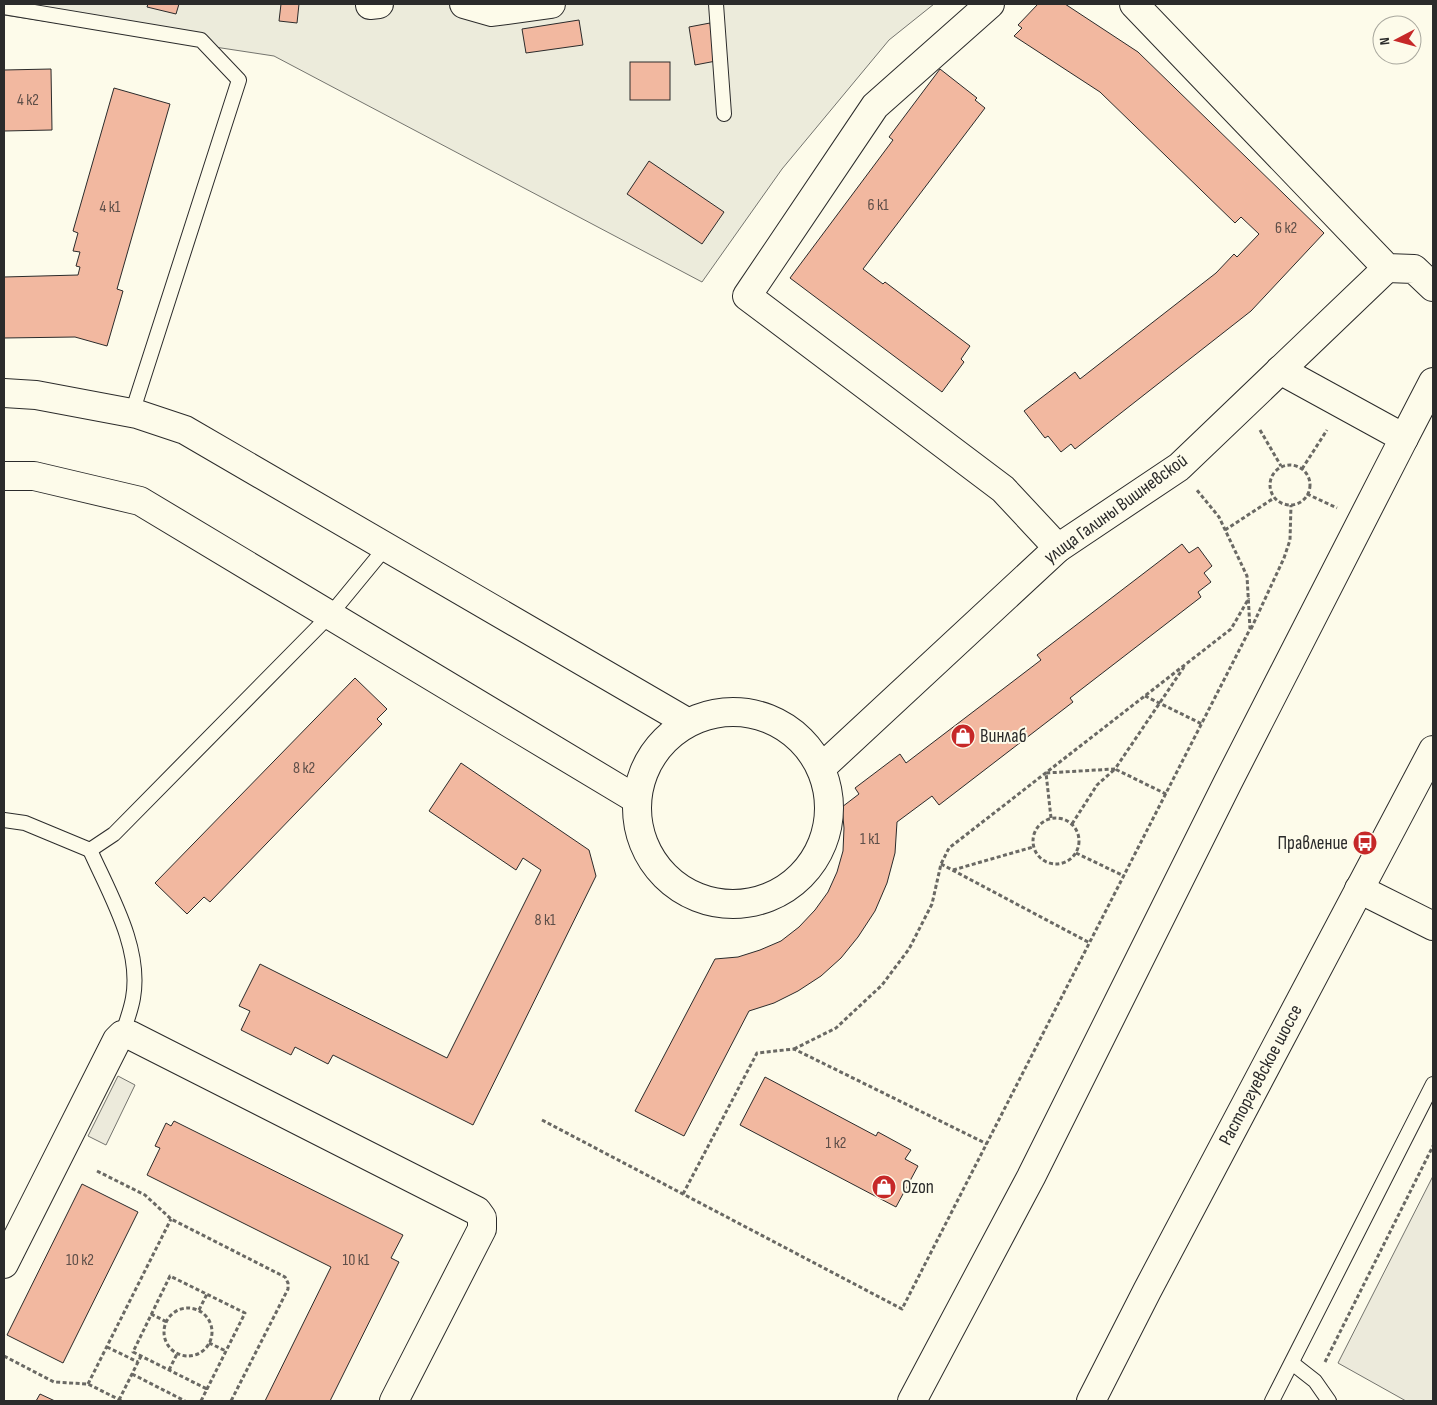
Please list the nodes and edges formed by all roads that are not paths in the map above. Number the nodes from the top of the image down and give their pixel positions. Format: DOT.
graph roads {
  1 [pos="464,4"];
  2 [pos="551,4"];
  3 [pos="716,4"];
  4 [pos="990,4"];
  5 [pos="1134,4"];
  6 [pos="4,7"];
  7 [pos="724,114"];
  8 [pos="1387,268"];
  9 [pos="1433,287"];
  10 [pos="1280,370"];
  11 [pos="1433,382"];
  12 [pos="4,393"];
  13 [pos="132,413"];
  14 [pos="1404,438"];
  15 [pos="4,476"];
  16 [pos="386,547"];
  17 [pos="1058,548"];
  18 [pos="330,615"];
  19 [pos="687,722"];
  20 [pos="1433,750"];
  21 [pos="821,768"];
  22 [pos="636,799"];
  23 [pos="4,820"];
  24 [pos="90,850"];
  25 [pos="1360,889"];
  26 [pos="1433,926"];
  27 [pos="122,1035"];
  28 [pos="1433,1084"];
  29 [pos="4,1264"];
  30 [pos="1292,1364"];
  31 [pos="394,1401"];
  32 [pos="912,1401"];
  33 [pos="1091,1401"];
  34 [pos="1272,1401"];
  35 [pos="1329,1401"];
  1 -- 2 [label="street"];
  3 -- 7 [label="lane"];
  4 -- 17 [label="street"];
  5 -- 8 [label="street"];
  6 -- 13 [label="lane"];
  8 -- 9 [label="street"];
  8 -- 10 [label="street, улица Галины Вишневской"];
  10 -- 14 [label="street"];
  10 -- 17 [label="street, улица Галины Вишневской"];
  11 -- 14 [label="street"];
  12 -- 13 [label="street"];
  13 -- 16 [label="street"];
  14 -- 32 [label="street"];
  15 -- 18 [label="street"];
  16 -- 18 [label="lane"];
  16 -- 19 [label="street"];
  17 -- 21 [label="street, улица Галины Вишневской"];
  18 -- 22 [label="street"];
  18 -- 24 [label="lane"];
  19 -- 21 [label="street"];
  19 -- 22 [label="street"];
  20 -- 25 [label="street, Расторгуевское шоссе"];
  21 -- 22 [label="street"];
  23 -- 24 [label="lane"];
  24 -- 27 [label="lane"];
  25 -- 26 [label="street"];
  25 -- 33 [label="street, Расторгуевское шоссе"];
  27 -- 29 [label="street"];
  27 -- 31 [label="street"];
  28 -- 30 [label="lane"];
  30 -- 34 [label="lane"];
  30 -- 35 [label="lane"];
}
